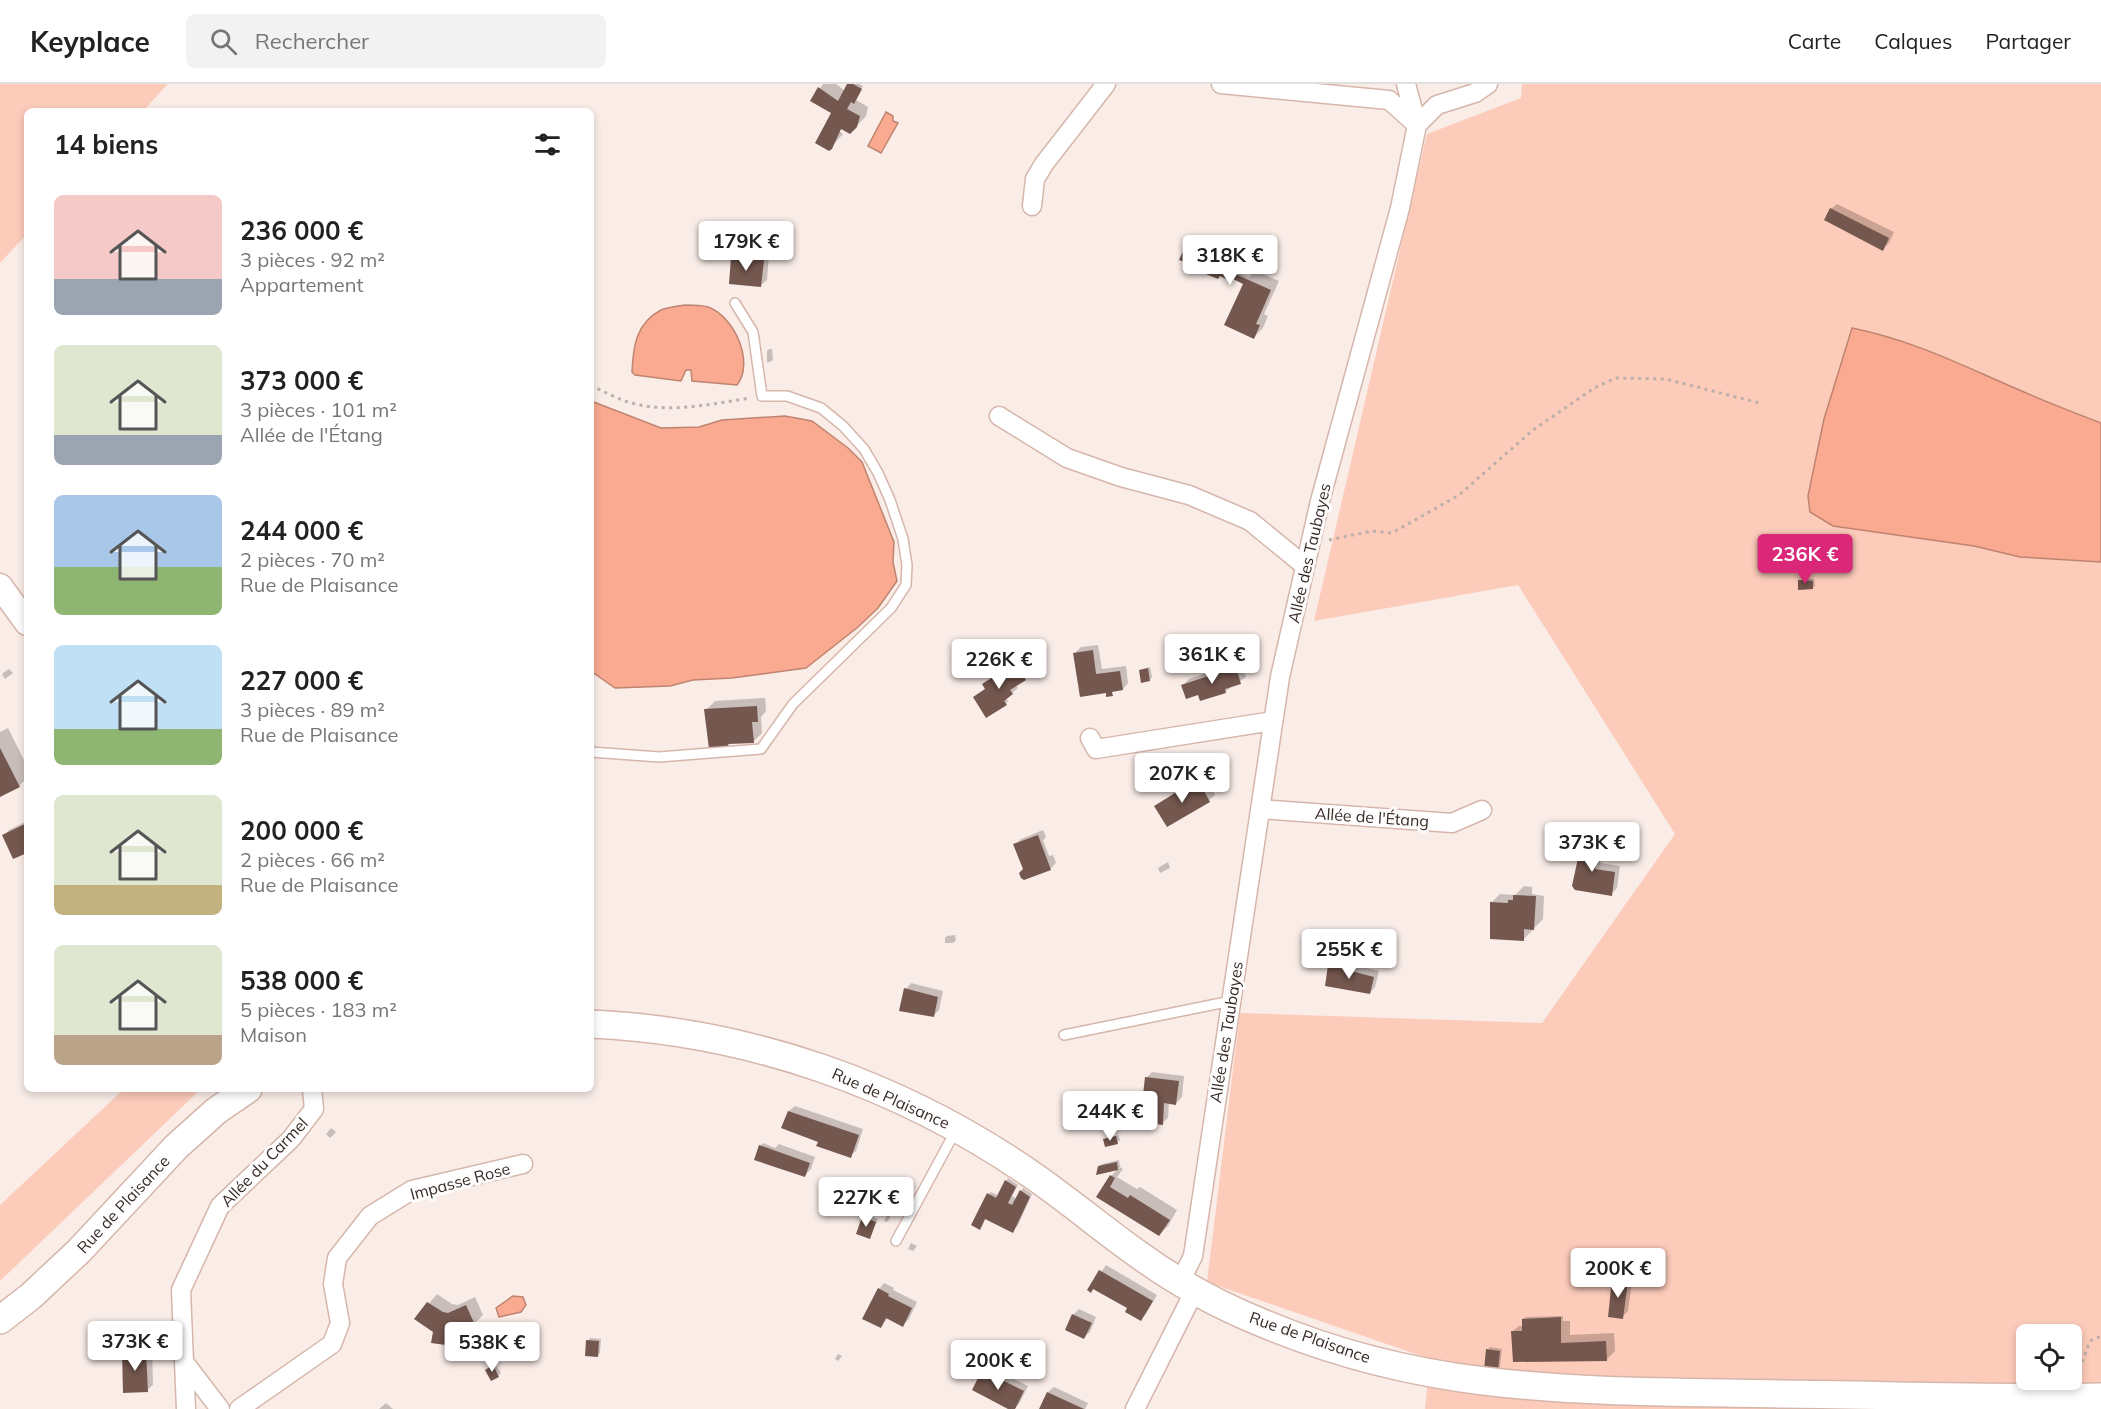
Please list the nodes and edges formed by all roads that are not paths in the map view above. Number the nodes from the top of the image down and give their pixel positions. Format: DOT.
graph roads {
  1 [pos="1106,84"];
  2 [pos="1221,84"];
  3 [pos="1406,84"];
  4 [pos="1488,84"];
  5 [pos="1417,125"];
  6 [pos="1032,206"];
  7 [pos="735,303"];
  8 [pos="999,416"];
  9 [pos="1305,566"];
  10 [pos="0,586"];
  11 [pos="24,619"];
  12 [pos="1273,720"];
  13 [pos="1090,738"];
  14 [pos="594,752"];
  15 [pos="1260,809"];
  16 [pos="1482,810"];
  17 [pos="1231,1001"];
  18 [pos="594,1024"];
  19 [pos="1064,1035"];
  20 [pos="244,1092"];
  21 [pos="312,1092"];
  22 [pos="958,1128"];
  23 [pos="523,1164"];
  24 [pos="896,1241"];
  25 [pos="1188,1286"];
  26 [pos="0,1320"];
  27 [pos="184,1362"];
  28 [pos="2101,1398"];
  29 [pos="186,1409"];
  30 [pos="220,1409"];
  31 [pos="239,1409"];
  32 [pos="1135,1409"];
  1 -- 6 [label="street"];
  2 -- 5 [label="street"];
  3 -- 5 [label="street"];
  4 -- 5 [label="street"];
  5 -- 9 [label="street, Allée des Taubayes"];
  7 -- 14 [label="lane"];
  8 -- 9 [label="street"];
  9 -- 12 [label="street, Allée des Taubayes"];
  10 -- 11 [label="main road"];
  12 -- 13 [label="street"];
  12 -- 15 [label="street, Allée des Taubayes"];
  15 -- 16 [label="street, Allée de l'Étang"];
  15 -- 17 [label="street, Allée des Taubayes"];
  17 -- 19 [label="lane"];
  17 -- 25 [label="street, Allée des Taubayes"];
  18 -- 22 [label="main road, Rue de Plaisance"];
  20 -- 26 [label="main road, Rue de Plaisance"];
  21 -- 27 [label="street, Allée du Carmel"];
  22 -- 24 [label="lane"];
  22 -- 25 [label="main road, Rue de Plaisance"];
  23 -- 31 [label="street, Impasse Rose"];
  25 -- 28 [label="main road, Rue de Plaisance"];
  25 -- 32 [label="street, Allée des Taubayes"];
  27 -- 29 [label="street, Allée du Carmel"];
  27 -- 30 [label="street"];
}
